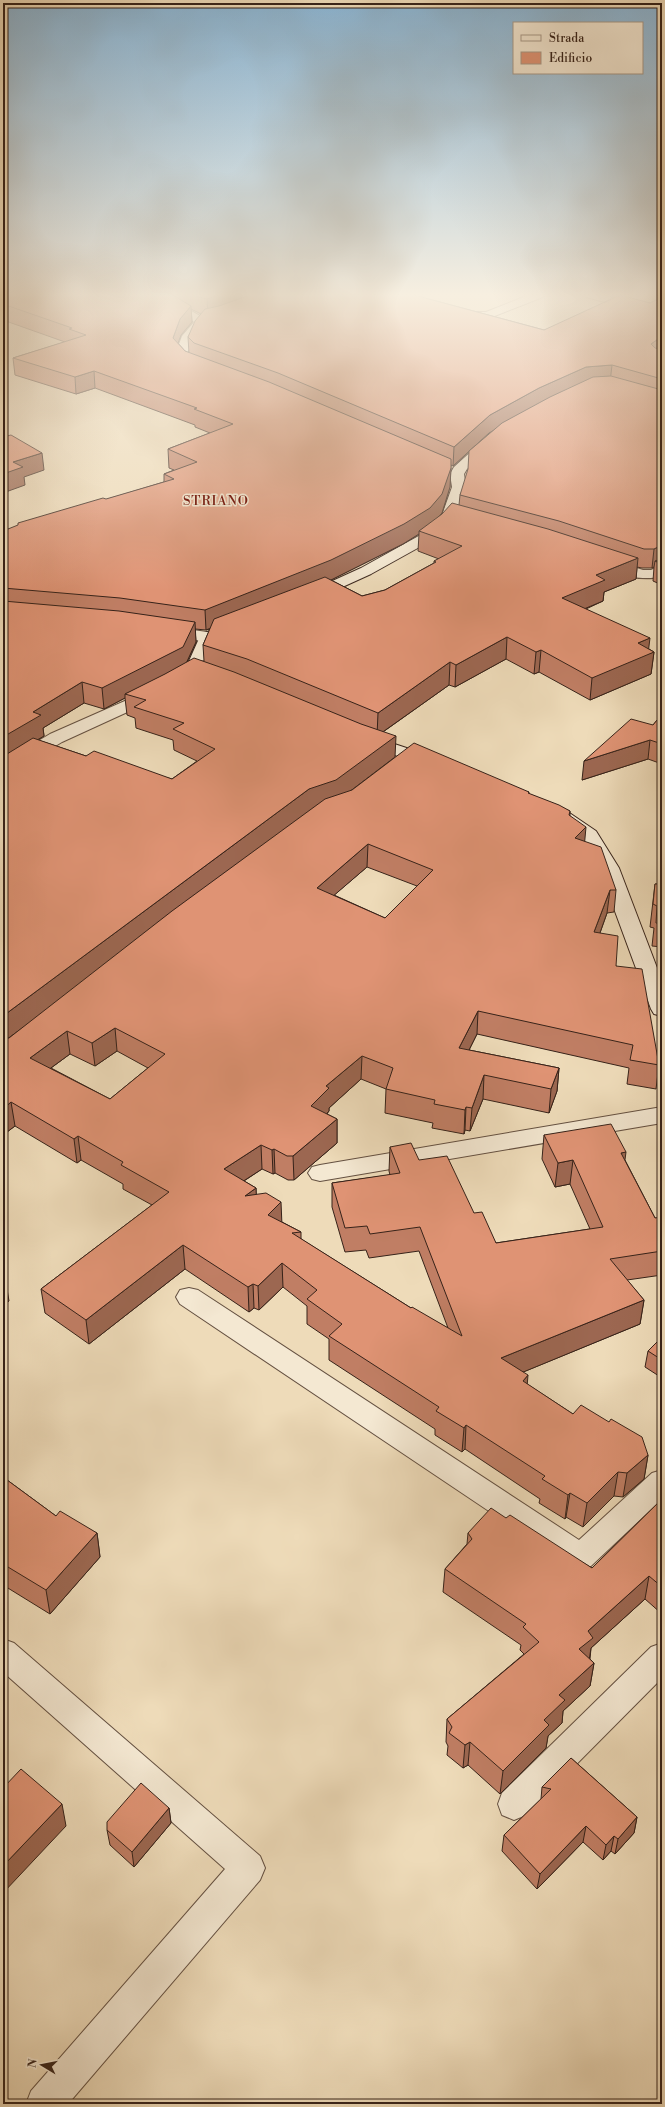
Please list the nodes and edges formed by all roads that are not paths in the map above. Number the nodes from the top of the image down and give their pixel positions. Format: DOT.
graph roads {
  1 [pos="502,433"];
  2 [pos="596,560"];
  3 [pos="662,570"];
  4 [pos="296,602"];
  5 [pos="240,625"];
  6 [pos="152,629"];
  7 [pos="207,637"];
  8 [pos="180,678"];
  9 [pos="227,682"];
  10 [pos="353,734"];
  11 [pos="412,755"];
  12 [pos="393,769"];
  13 [pos="448,769"];
  14 [pos="3,770"];
  15 [pos="543,806"];
  16 [pos="662,1009"];
  17 [pos="662,1115"];
  18 [pos="320,1173"];
  19 [pos="189,1297"];
  20 [pos="662,1481"];
  21 [pos="3,1653"];
  22 [pos="662,1657"];
  23 [pos="514,1804"];
  24 [pos="44,2104"];
  1 -- 4 [label="street"];
  2 -- 3 [label="street"];
  5 -- 7 [label="street"];
  6 -- 7 [label="street"];
  7 -- 8 [label="street"];
  8 -- 9 [label="street"];
  8 -- 14 [label="street"];
  10 -- 11 [label="street"];
  11 -- 12 [label="street"];
  11 -- 13 [label="street"];
  15 -- 16 [label="street"];
  17 -- 18 [label="street"];
  19 -- 20 [label="street"];
  21 -- 24 [label="street"];
  22 -- 23 [label="street"];
}
